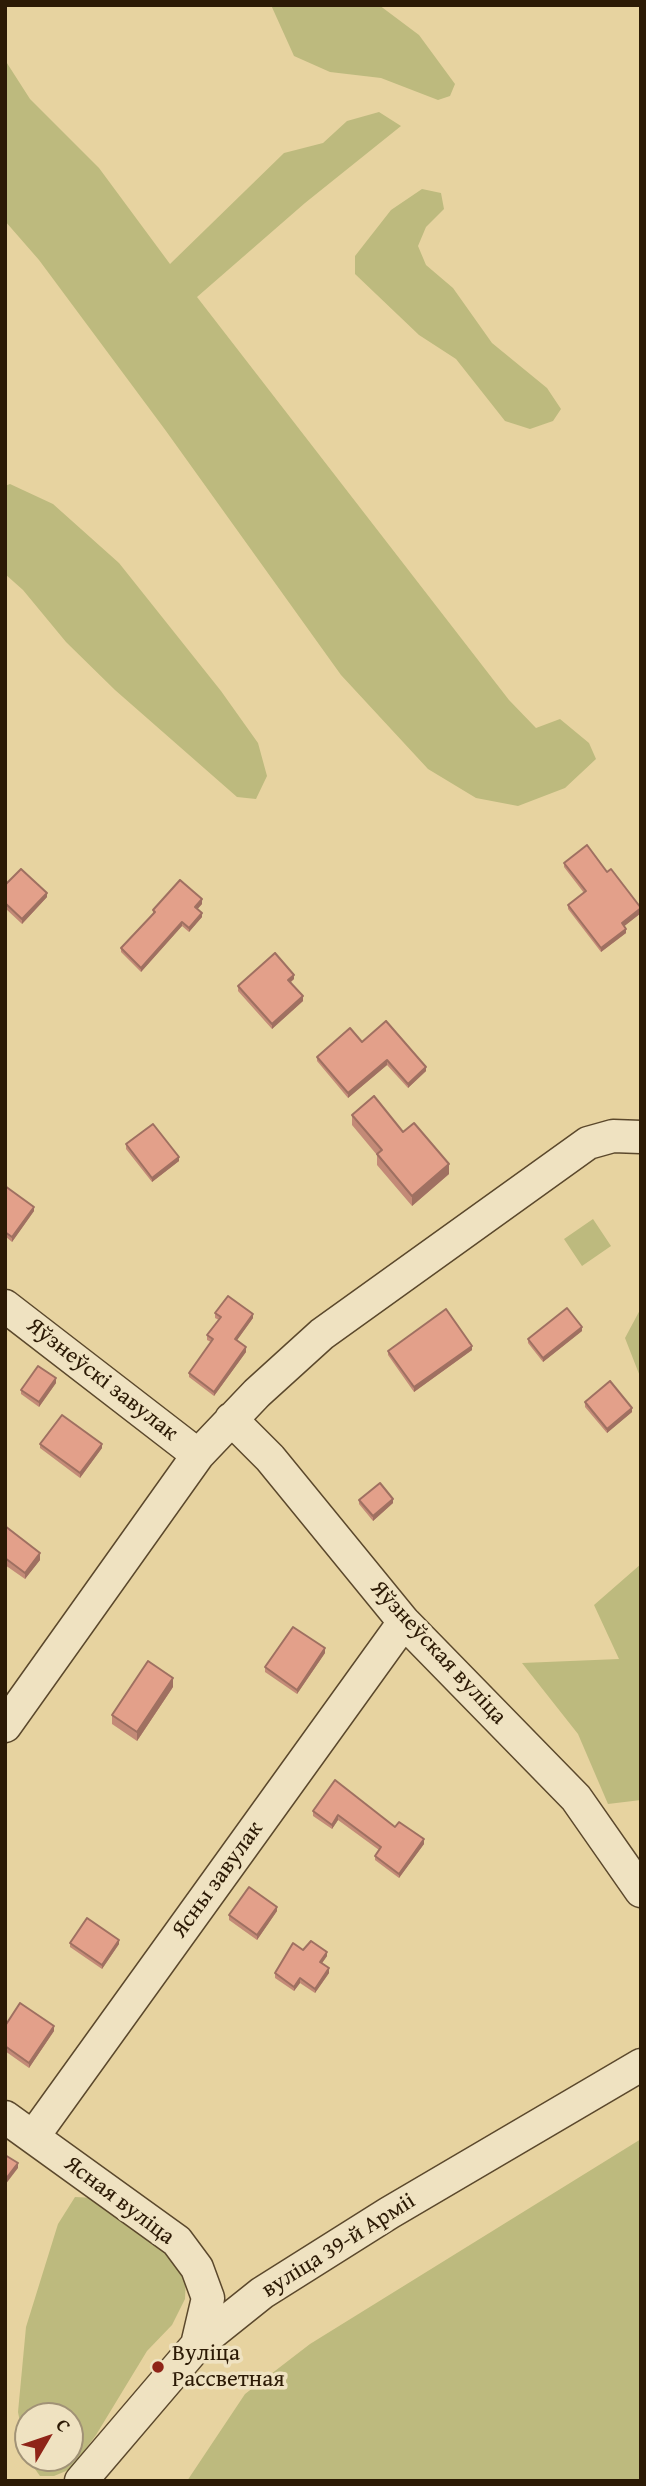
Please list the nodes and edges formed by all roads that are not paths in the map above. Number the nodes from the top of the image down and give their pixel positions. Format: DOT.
graph roads {
  1 [pos="641,1137"];
  2 [pos="5,1306"];
  3 [pos="231,1419"];
  4 [pos="198,1455"];
  5 [pos="404,1622"];
  6 [pos="5,1726"];
  7 [pos="641,1891"];
  8 [pos="641,2065"];
  9 [pos="5,2117"];
  10 [pos="33,2137"];
  11 [pos="197,2345"];
  12 [pos="82,2481"];
  1 -- 3 [label="street"];
  2 -- 4 [label="street, Яўзнеўскі завулак"];
  3 -- 4 [label="street"];
  3 -- 5 [label="street, Яўзнеўская вуліца"];
  4 -- 6 [label="street"];
  5 -- 7 [label="street, Яўзнеўская вуліца"];
  5 -- 10 [label="street, Ясны завулак"];
  8 -- 11 [label="street, вуліца 39-й Арміі"];
  9 -- 10 [label="street, Ясная вуліца"];
  10 -- 11 [label="street, Ясная вуліца"];
  11 -- 12 [label="street, вуліца 39-й Арміі"];
}
